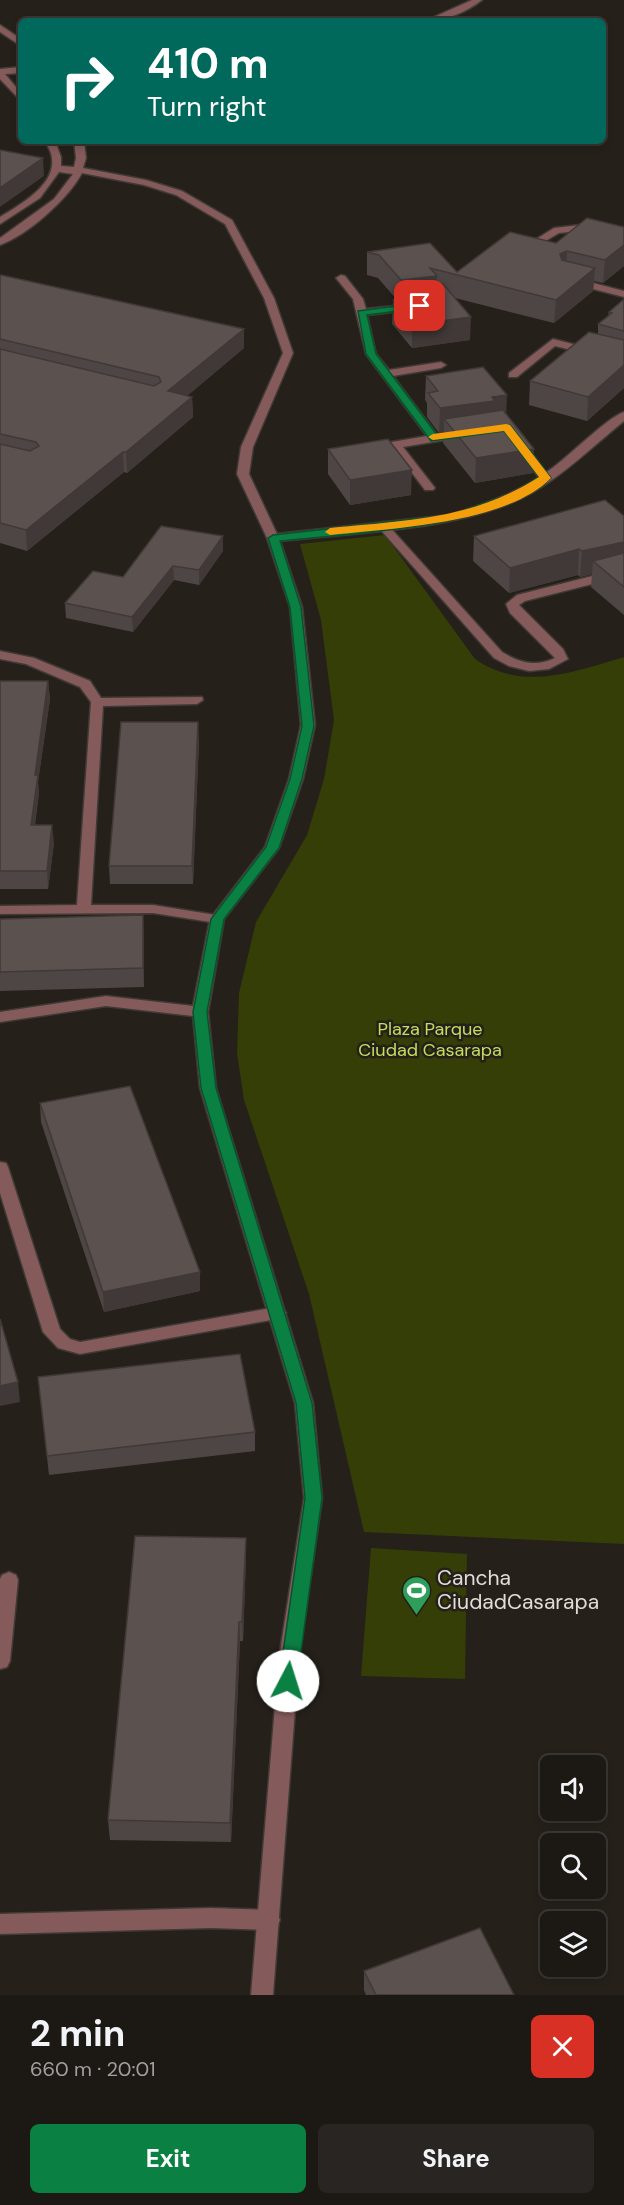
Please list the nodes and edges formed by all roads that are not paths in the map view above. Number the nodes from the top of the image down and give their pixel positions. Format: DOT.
graph roads {
  1 [pos="478,0"];
  2 [pos="438,18"];
  3 [pos="0,28"];
  4 [pos="18,41"];
  5 [pos="18,70"];
  6 [pos="0,73"];
  7 [pos="18,94"];
  8 [pos="51,144"];
  9 [pos="79,144"];
  10 [pos="56,169"];
  11 [pos="80,170"];
  12 [pos="0,221"];
  13 [pos="624,235"];
  14 [pos="0,242"];
  15 [pos="527,248"];
  16 [pos="341,278"];
  17 [pos="565,279"];
  18 [pos="624,294"];
  19 [pos="429,304"];
  20 [pos="362,313"];
  21 [pos="624,360"];
  22 [pos="441,365"];
  23 [pos="387,374"];
  24 [pos="513,375"];
  25 [pos="624,415"];
  26 [pos="476,432"];
  27 [pos="513,436"];
  28 [pos="435,439"];
  29 [pos="396,445"];
  30 [pos="361,450"];
  31 [pos="545,478"];
  32 [pos="429,488"];
  33 [pos="383,526"];
  34 [pos="273,538"];
  35 [pos="624,572"];
  36 [pos="0,655"];
  37 [pos="197,700"];
  38 [pos="97,702"];
  39 [pos="0,910"];
  40 [pos="84,910"];
  41 [pos="217,919"];
  42 [pos="200,1012"];
  43 [pos="0,1017"];
  44 [pos="0,1167"];
  45 [pos="277,1313"];
  46 [pos="9,1580"];
  47 [pos="0,1661"];
  48 [pos="269,1920"];
  49 [pos="0,1924"];
  50 [pos="262,1995"];
  1 -- 2 [label="street"];
  3 -- 4 [label="street"];
  5 -- 6 [label="street"];
  6 -- 7 [label="street"];
  8 -- 10 [label="street"];
  9 -- 11 [label="street"];
  10 -- 11 [label="street"];
  10 -- 12 [label="street"];
  11 -- 14 [label="street"];
  11 -- 34 [label="street"];
  13 -- 15 [label="street"];
  16 -- 20 [label="street"];
  17 -- 18 [label="street"];
  19 -- 20 [label="street"];
  20 -- 23 [label="street"];
  21 -- 24 [label="street"];
  22 -- 23 [label="street"];
  23 -- 28 [label="street"];
  25 -- 31 [label="street"];
  26 -- 28 [label="street"];
  27 -- 31 [label="street"];
  28 -- 29 [label="street"];
  29 -- 30 [label="street"];
  29 -- 32 [label="street"];
  31 -- 33 [label="street"];
  33 -- 34 [label="street"];
  33 -- 35 [label="street"];
  34 -- 41 [label="street"];
  36 -- 38 [label="street"];
  37 -- 38 [label="street"];
  38 -- 40 [label="street"];
  39 -- 40 [label="street"];
  40 -- 41 [label="street"];
  41 -- 42 [label="street"];
  42 -- 43 [label="street"];
  42 -- 45 [label="street"];
  44 -- 45 [label="street"];
  45 -- 48 [label="street"];
  46 -- 47 [label="street"];
  48 -- 49 [label="street"];
  48 -- 50 [label="street"];
}
